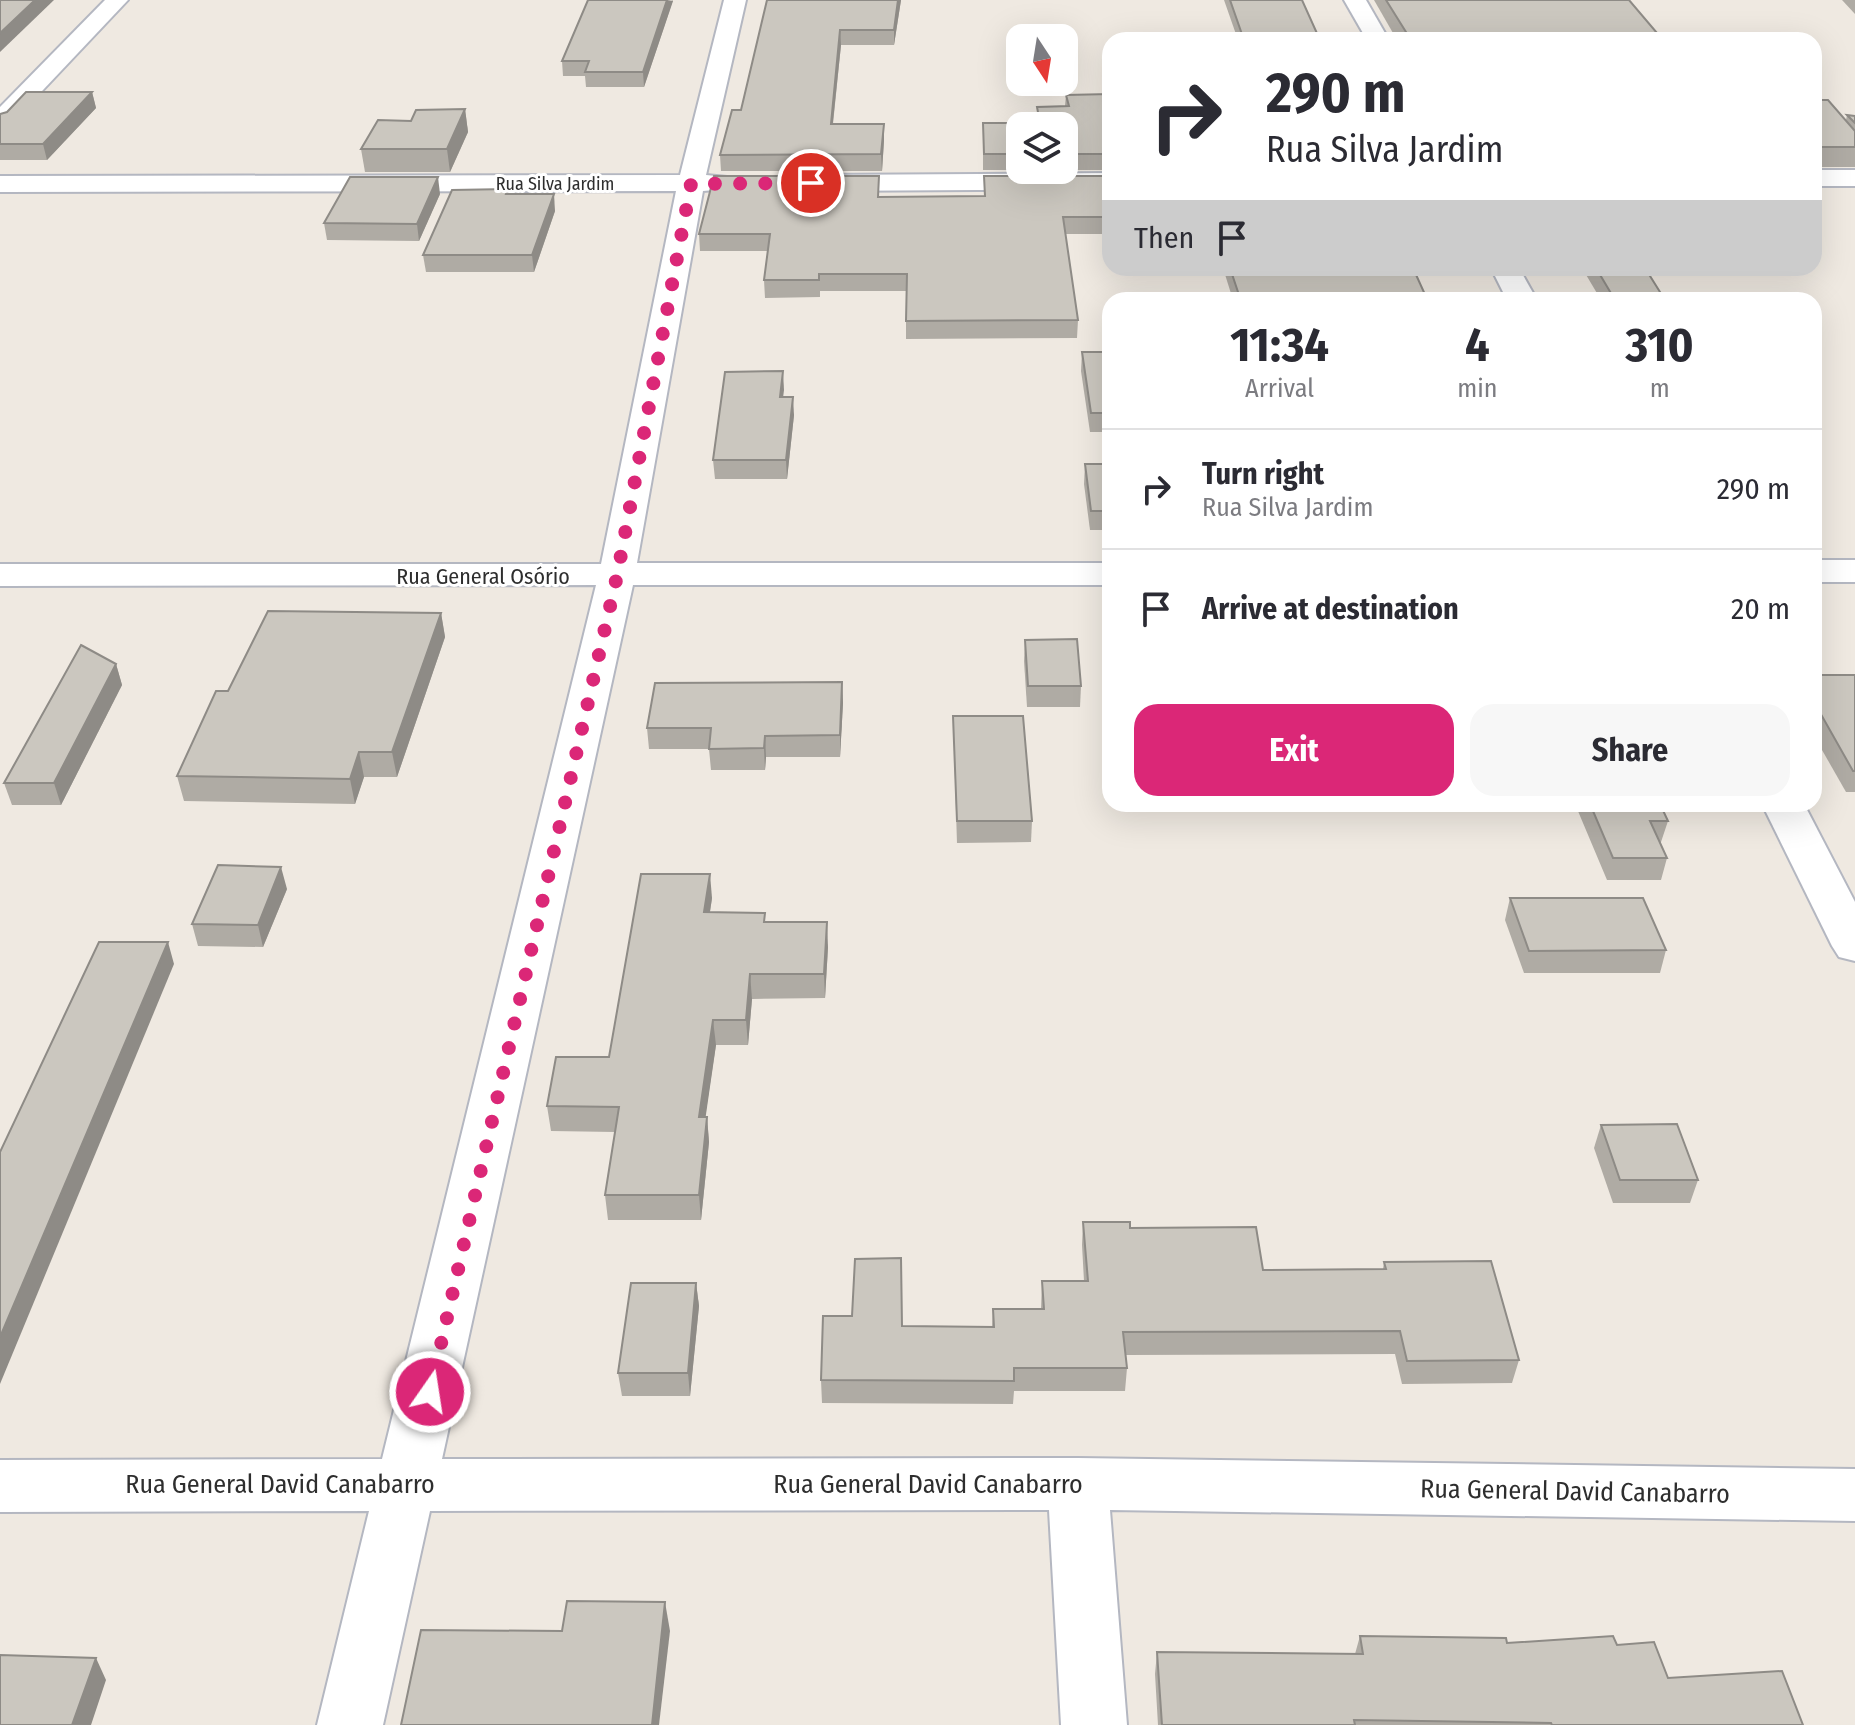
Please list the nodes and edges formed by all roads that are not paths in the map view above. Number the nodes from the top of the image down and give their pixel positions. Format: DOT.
graph roads {
  1 [pos="117,0"];
  2 [pos="735,0"];
  3 [pos="1355,0"];
  4 [pos="1373,32"];
  5 [pos="0,121"];
  6 [pos="1822,178"];
  7 [pos="1855,178"];
  8 [pos="1102,181"];
  9 [pos="738,183"];
  10 [pos="800,183"];
  11 [pos="0,184"];
  12 [pos="691,184"];
  13 [pos="1822,571"];
  14 [pos="1855,571"];
  15 [pos="1102,574"];
  16 [pos="0,575"];
  17 [pos="617,576"];
  18 [pos="1787,812"];
  19 [pos="1855,946"];
  20 [pos="409,1483"];
  21 [pos="1078,1484"];
  22 [pos="0,1486"];
  23 [pos="1855,1495"];
  24 [pos="350,1725"];
  25 [pos="1094,1725"];
  1 -- 5 [label="street"];
  2 -- 12 [label="street"];
  3 -- 4 [label="street"];
  6 -- 7 [label="street"];
  8 -- 10 [label="street"];
  9 -- 12 [label="street, Rua Silva Jardim"];
  11 -- 12 [label="street, Rua Silva Jardim"];
  12 -- 17 [label="street"];
  13 -- 14 [label="street"];
  15 -- 17 [label="street, Rua General Osório"];
  16 -- 17 [label="street, Rua General Osório"];
  17 -- 20 [label="street"];
  18 -- 19 [label="street"];
  20 -- 21 [label="street, Rua General David Canabarro"];
  20 -- 22 [label="street, Rua General David Canabarro"];
  20 -- 24 [label="street"];
  21 -- 23 [label="street, Rua General David Canabarro"];
  21 -- 25 [label="street"];
}
